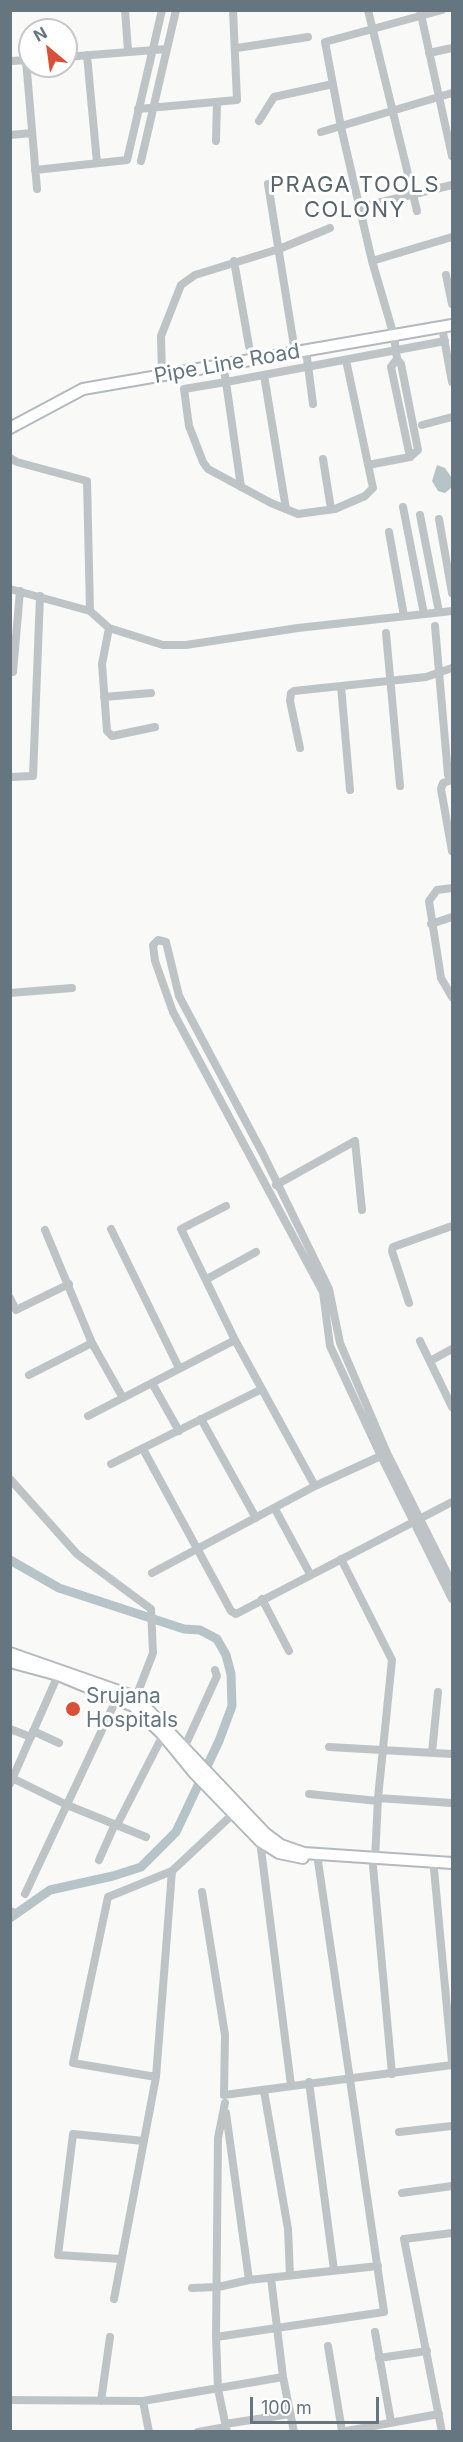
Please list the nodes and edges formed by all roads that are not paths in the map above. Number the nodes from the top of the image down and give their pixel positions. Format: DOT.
graph roads {
  1 [pos="125,10"];
  2 [pos="162,10"];
  3 [pos="176,10"];
  4 [pos="233,10"];
  5 [pos="369,10"];
  6 [pos="442,10"];
  7 [pos="420,14"];
  8 [pos="373,29"];
  9 [pos="308,37"];
  10 [pos="237,48"];
  11 [pos="453,48"];
  12 [pos="151,49"];
  13 [pos="166,49"];
  14 [pos="128,51"];
  15 [pos="429,53"];
  16 [pos="87,55"];
  17 [pos="78,56"];
  18 [pos="29,78"];
  19 [pos="333,84"];
  20 [pos="453,93"];
  21 [pos="438,98"];
  22 [pos="217,102"];
  23 [pos="154,108"];
  24 [pos="138,109"];
  25 [pos="392,112"];
  26 [pos="259,121"];
  27 [pos="341,127"];
  28 [pos="321,132"];
  29 [pos="32,133"];
  30 [pos="10,135"];
  31 [pos="450,137"];
  32 [pos="216,141"];
  33 [pos="453,156"];
  34 [pos="141,161"];
  35 [pos="97,163"];
  36 [pos="35,170"];
  37 [pos="268,184"];
  38 [pos="453,185"];
  39 [pos="37,189"];
  40 [pos="412,196"];
  41 [pos="361,207"];
  42 [pos="417,211"];
  43 [pos="330,228"];
  44 [pos="453,237"];
  45 [pos="279,249"];
  46 [pos="234,261"];
  47 [pos="372,261"];
  48 [pos="446,275"];
  49 [pos="453,304"];
  50 [pos="448,326"];
  51 [pos="394,336"];
  52 [pos="445,341"];
  53 [pos="249,346"];
  54 [pos="396,350"];
  55 [pos="300,351"];
  56 [pos="346,360"];
  57 [pos="223,364"];
  58 [pos="308,367"];
  59 [pos="162,375"];
  60 [pos="264,375"];
  61 [pos="226,382"];
  62 [pos="453,382"];
  63 [pos="313,404"];
  64 [pos="453,417"];
  65 [pos="422,425"];
  66 [pos="10,428"];
  67 [pos="10,458"];
  68 [pos="323,459"];
  69 [pos="368,465"];
  70 [pos="241,487"];
  71 [pos="403,507"];
  72 [pos="286,509"];
  73 [pos="331,509"];
  74 [pos="420,515"];
  75 [pos="439,519"];
  76 [pos="389,532"];
  77 [pos="10,589"];
  78 [pos="20,591"];
  79 [pos="453,593"];
  80 [pos="40,596"];
  81 [pos="90,611"];
  82 [pos="453,611"];
  83 [pos="439,612"];
  84 [pos="424,614"];
  85 [pos="404,616"];
  86 [pos="435,626"];
  87 [pos="109,628"];
  88 [pos="386,633"];
  89 [pos="453,668"];
  90 [pos="10,672"];
  91 [pos="439,674"];
  92 [pos="389,681"];
  93 [pos="341,687"];
  94 [pos="151,693"];
  95 [pos="104,697"];
  96 [pos="155,728"];
  97 [pos="300,748"];
  98 [pos="10,777"];
  99 [pos="450,777"];
  100 [pos="400,786"];
  101 [pos="350,790"];
  102 [pos="451,839"];
  103 [pos="453,851"];
  104 [pos="453,888"];
  105 [pos="453,917"];
  106 [pos="431,924"];
  107 [pos="72,988"];
  108 [pos="10,993"];
  109 [pos="453,997"];
  110 [pos="276,1185"];
  111 [pos="226,1206"];
  112 [pos="362,1210"];
  113 [pos="453,1226"];
  114 [pos="111,1229"];
  115 [pos="45,1230"];
  116 [pos="256,1252"];
  117 [pos="207,1279"];
  118 [pos="69,1284"];
  119 [pos="10,1298"];
  120 [pos="409,1303"];
  121 [pos="235,1340"];
  122 [pos="329,1341"];
  123 [pos="339,1341"];
  124 [pos="420,1341"];
  125 [pos="92,1343"];
  126 [pos="453,1349"];
  127 [pos="430,1361"];
  128 [pos="179,1368"];
  129 [pos="29,1375"];
  130 [pos="152,1383"];
  131 [pos="262,1389"];
  132 [pos="123,1398"];
  133 [pos="453,1407"];
  134 [pos="88,1416"];
  135 [pos="201,1419"];
  136 [pos="178,1431"];
  137 [pos="143,1449"];
  138 [pos="384,1454"];
  139 [pos="111,1464"];
  140 [pos="10,1479"];
  141 [pos="315,1486"];
  142 [pos="453,1502"];
  143 [pos="275,1509"];
  144 [pos="256,1518"];
  145 [pos="417,1520"];
  146 [pos="197,1549"];
  147 [pos="341,1559"];
  148 [pos="152,1573"];
  149 [pos="310,1574"];
  150 [pos="453,1582"];
  151 [pos="262,1599"];
  152 [pos="453,1599"];
  153 [pos="289,1651"];
  154 [pos="10,1653"];
  155 [pos="10,1662"];
  156 [pos="215,1670"];
  157 [pos="58,1675"];
  158 [pos="438,1692"];
  159 [pos="136,1697"];
  160 [pos="117,1698"];
  161 [pos="10,1729"];
  162 [pos="32,1734"];
  163 [pos="163,1735"];
  164 [pos="59,1743"];
  165 [pos="330,1747"];
  166 [pos="383,1750"];
  167 [pos="186,1752"];
  168 [pos="432,1753"];
  169 [pos="453,1754"];
  170 [pos="11,1780"];
  171 [pos="223,1794"];
  172 [pos="309,1794"];
  173 [pos="378,1799"];
  174 [pos="453,1803"];
  175 [pos="67,1805"];
  176 [pos="234,1813"];
  177 [pos="116,1825"];
  178 [pos="147,1837"];
  179 [pos="260,1841"];
  180 [pos="99,1860"];
  181 [pos="318,1861"];
  182 [pos="374,1863"];
  183 [pos="453,1863"];
  184 [pos="434,1869"];
  185 [pos="453,1870"];
  186 [pos="172,1871"];
  187 [pos="202,1892"];
  188 [pos="25,1894"];
  189 [pos="453,2064"];
  190 [pos="393,2073"];
  191 [pos="156,2077"];
  192 [pos="352,2078"];
  193 [pos="309,2082"];
  194 [pos="291,2085"];
  195 [pos="264,2091"];
  196 [pos="225,2099"];
  197 [pos="453,2126"];
  198 [pos="399,2132"];
  199 [pos="144,2141"];
  200 [pos="453,2186"];
  201 [pos="402,2193"];
  202 [pos="453,2233"];
  203 [pos="121,2259"];
  204 [pos="378,2266"];
  205 [pos="334,2270"];
  206 [pos="290,2275"];
  207 [pos="271,2278"];
  208 [pos="249,2280"];
  209 [pos="218,2287"];
  210 [pos="192,2288"];
  211 [pos="114,2299"];
  212 [pos="277,2328"];
  213 [pos="375,2332"];
  214 [pos="110,2337"];
  215 [pos="216,2337"];
  216 [pos="328,2346"];
  217 [pos="427,2352"];
  218 [pos="379,2358"];
  219 [pos="283,2377"];
  220 [pos="218,2390"];
  221 [pos="10,2400"];
  222 [pos="101,2401"];
  223 [pos="143,2401"];
  224 [pos="290,2414"];
  225 [pos="438,2414"];
  226 [pos="391,2422"];
  227 [pos="226,2427"];
  228 [pos="342,2431"];
  229 [pos="149,2432"];
  230 [pos="198,2432"];
  231 [pos="294,2432"];
  232 [pos="442,2432"];
  1 -- 14 [label="street"];
  2 -- 12 [label="street"];
  3 -- 13 [label="street"];
  4 -- 10 [label="street"];
  5 -- 8 [label="street"];
  6 -- 7 [label="street"];
  7 -- 8 [label="street"];
  7 -- 15 [label="street"];
  8 -- 19 [label="street"];
  8 -- 25 [label="street"];
  9 -- 10 [label="street"];
  10 -- 22 [label="street"];
  11 -- 15 [label="street"];
  12 -- 13 [label="street"];
  12 -- 14 [label="street"];
  12 -- 24 [label="street"];
  13 -- 23 [label="street"];
  14 -- 16 [label="street"];
  15 -- 21 [label="street"];
  16 -- 17 [label="street"];
  16 -- 35 [label="street"];
  18 -- 29 [label="street"];
  19 -- 26 [label="street"];
  19 -- 27 [label="street"];
  20 -- 21 [label="street"];
  21 -- 25 [label="street"];
  21 -- 31 [label="street"];
  22 -- 23 [label="street"];
  22 -- 32 [label="street"];
  23 -- 24 [label="street"];
  23 -- 34 [label="street"];
  24 -- 35 [label="street"];
  25 -- 27 [label="street"];
  25 -- 40 [label="street"];
  27 -- 28 [label="street"];
  27 -- 41 [label="street"];
  29 -- 30 [label="street"];
  29 -- 36 [label="street"];
  31 -- 33 [label="street"];
  35 -- 36 [label="street"];
  36 -- 39 [label="street"];
  37 -- 45 [label="street"];
  38 -- 40 [label="street"];
  40 -- 41 [label="street"];
  40 -- 42 [label="street"];
  41 -- 47 [label="street"];
  43 -- 45 [label="street"];
  44 -- 47 [label="street"];
  45 -- 46 [label="street"];
  45 -- 55 [label="street"];
  46 -- 53 [label="street"];
  46 -- 59 [label="street"];
  47 -- 51 [label="street"];
  48 -- 49 [label="street"];
  50 -- 51 [label="main road, Pipe Line Road"];
  50 -- 52 [label="street"];
  51 -- 54 [label="street"];
  51 -- 55 [label="main road, Pipe Line Road"];
  52 -- 54 [label="street"];
  52 -- 62 [label="street"];
  54 -- 56 [label="street"];
  54 -- 69 [label="street"];
  55 -- 57 [label="main road, Pipe Line Road"];
  55 -- 58 [label="street"];
  56 -- 58 [label="street"];
  56 -- 69 [label="street"];
  57 -- 59 [label="main road, Pipe Line Road"];
  57 -- 61 [label="street"];
  58 -- 60 [label="street"];
  58 -- 63 [label="street"];
  59 -- 66 [label="main road, Pipe Line Road"];
  60 -- 61 [label="street"];
  60 -- 72 [label="street"];
  61 -- 70 [label="street"];
  61 -- 70 [label="street"];
  64 -- 65 [label="street"];
  67 -- 81 [label="street"];
  68 -- 73 [label="street"];
  69 -- 73 [label="street"];
  70 -- 72 [label="street"];
  71 -- 84 [label="street"];
  72 -- 73 [label="street"];
  74 -- 83 [label="street"];
  75 -- 79 [label="street"];
  76 -- 85 [label="street"];
  77 -- 78 [label="street"];
  78 -- 80 [label="street"];
  78 -- 90 [label="street"];
  80 -- 81 [label="street"];
  80 -- 98 [label="street"];
  81 -- 87 [label="street"];
  82 -- 83 [label="street"];
  83 -- 84 [label="street"];
  84 -- 85 [label="street"];
  85 -- 87 [label="street"];
  86 -- 91 [label="street"];
  87 -- 95 [label="street"];
  88 -- 92 [label="street"];
  89 -- 91 [label="street"];
  91 -- 92 [label="street"];
  91 -- 99 [label="street"];
  92 -- 93 [label="street"];
  92 -- 100 [label="street"];
  93 -- 97 [label="street"];
  93 -- 101 [label="street"];
  94 -- 95 [label="street"];
  95 -- 96 [label="street"];
  99 -- 102 [label="street"];
  102 -- 103 [label="street"];
  104 -- 106 [label="street"];
  105 -- 106 [label="street"];
  106 -- 109 [label="street"];
  107 -- 108 [label="street"];
  110 -- 112 [label="street"];
  110 -- 122 [label="street"];
  110 -- 123 [label="street"];
  111 -- 117 [label="street"];
  113 -- 120 [label="street"];
  114 -- 128 [label="street"];
  115 -- 118 [label="street"];
  116 -- 117 [label="street"];
  117 -- 121 [label="street"];
  118 -- 119 [label="street"];
  118 -- 125 [label="street"];
  121 -- 128 [label="street"];
  121 -- 131 [label="street"];
  122 -- 123 [label="street"];
  122 -- 138 [label="street"];
  123 -- 138 [label="street"];
  124 -- 127 [label="street"];
  125 -- 129 [label="street"];
  125 -- 132 [label="street"];
  126 -- 127 [label="street"];
  127 -- 133 [label="street"];
  128 -- 130 [label="street"];
  130 -- 132 [label="street"];
  130 -- 136 [label="street"];
  131 -- 135 [label="street"];
  131 -- 141 [label="street"];
  132 -- 134 [label="street"];
  135 -- 136 [label="street"];
  135 -- 144 [label="street"];
  136 -- 137 [label="street"];
  137 -- 139 [label="street"];
  137 -- 146 [label="street"];
  138 -- 141 [label="street"];
  138 -- 145 [label="street"];
  140 -- 159 [label="street"];
  141 -- 143 [label="street"];
  142 -- 145 [label="street"];
  143 -- 144 [label="street"];
  143 -- 149 [label="street"];
  144 -- 146 [label="street"];
  145 -- 147 [label="street"];
  145 -- 150 [label="street"];
  145 -- 152 [label="street"];
  146 -- 148 [label="street"];
  146 -- 151 [label="street"];
  147 -- 149 [label="street"];
  147 -- 166 [label="street"];
  149 -- 151 [label="street"];
  151 -- 153 [label="street"];
  154 -- 159 [label="main road"];
  155 -- 157 [label="main road"];
  156 -- 167 [label="street"];
  157 -- 160 [label="main road"];
  157 -- 162 [label="street"];
  158 -- 168 [label="street"];
  159 -- 167 [label="main road"];
  160 -- 163 [label="main road"];
  160 -- 175 [label="street"];
  161 -- 162 [label="street"];
  162 -- 164 [label="street"];
  162 -- 170 [label="street"];
  163 -- 167 [label="main road"];
  163 -- 177 [label="street"];
  165 -- 166 [label="street"];
  166 -- 168 [label="street"];
  166 -- 173 [label="street"];
  167 -- 171 [label="main road"];
  168 -- 169 [label="street"];
  170 -- 175 [label="street"];
  171 -- 176 [label="main road"];
  171 -- 182 [label="main road"];
  172 -- 173 [label="street"];
  173 -- 174 [label="street"];
  173 -- 182 [label="street"];
  175 -- 177 [label="street"];
  175 -- 188 [label="street"];
  176 -- 179 [label="main road"];
  176 -- 186 [label="street"];
  177 -- 178 [label="street"];
  177 -- 180 [label="street"];
  179 -- 181 [label="main road"];
  179 -- 194 [label="street"];
  181 -- 182 [label="main road"];
  181 -- 192 [label="street"];
  182 -- 183 [label="main road"];
  182 -- 184 [label="main road"];
  182 -- 190 [label="street"];
  184 -- 185 [label="main road"];
  184 -- 189 [label="street"];
  186 -- 191 [label="street"];
  186 -- 191 [label="street"];
  187 -- 196 [label="street"];
  189 -- 190 [label="street"];
  190 -- 192 [label="street"];
  191 -- 199 [label="street"];
  192 -- 193 [label="street"];
  192 -- 204 [label="street"];
  193 -- 194 [label="street"];
  193 -- 205 [label="street"];
  194 -- 195 [label="street"];
  195 -- 196 [label="street"];
  195 -- 206 [label="street"];
  196 -- 208 [label="street"];
  196 -- 209 [label="street"];
  197 -- 198 [label="street"];
  199 -- 203 [label="street"];
  199 -- 203 [label="street"];
  200 -- 201 [label="street"];
  202 -- 217 [label="street"];
  203 -- 211 [label="street"];
  204 -- 205 [label="street"];
  204 -- 212 [label="street"];
  205 -- 206 [label="street"];
  206 -- 207 [label="street"];
  207 -- 208 [label="street"];
  207 -- 212 [label="street"];
  208 -- 209 [label="street"];
  209 -- 210 [label="street"];
  209 -- 215 [label="street"];
  212 -- 215 [label="street"];
  212 -- 219 [label="street"];
  213 -- 218 [label="street"];
  214 -- 222 [label="street"];
  215 -- 220 [label="street"];
  216 -- 228 [label="street"];
  217 -- 218 [label="street"];
  217 -- 225 [label="street"];
  218 -- 226 [label="street"];
  219 -- 220 [label="street"];
  219 -- 224 [label="street"];
  220 -- 223 [label="street"];
  220 -- 227 [label="street"];
  221 -- 222 [label="street"];
  222 -- 223 [label="street"];
  223 -- 229 [label="street"];
  224 -- 227 [label="street"];
  224 -- 231 [label="street"];
  225 -- 226 [label="street"];
  225 -- 232 [label="street"];
  226 -- 228 [label="street"];
  227 -- 230 [label="street"];
}
